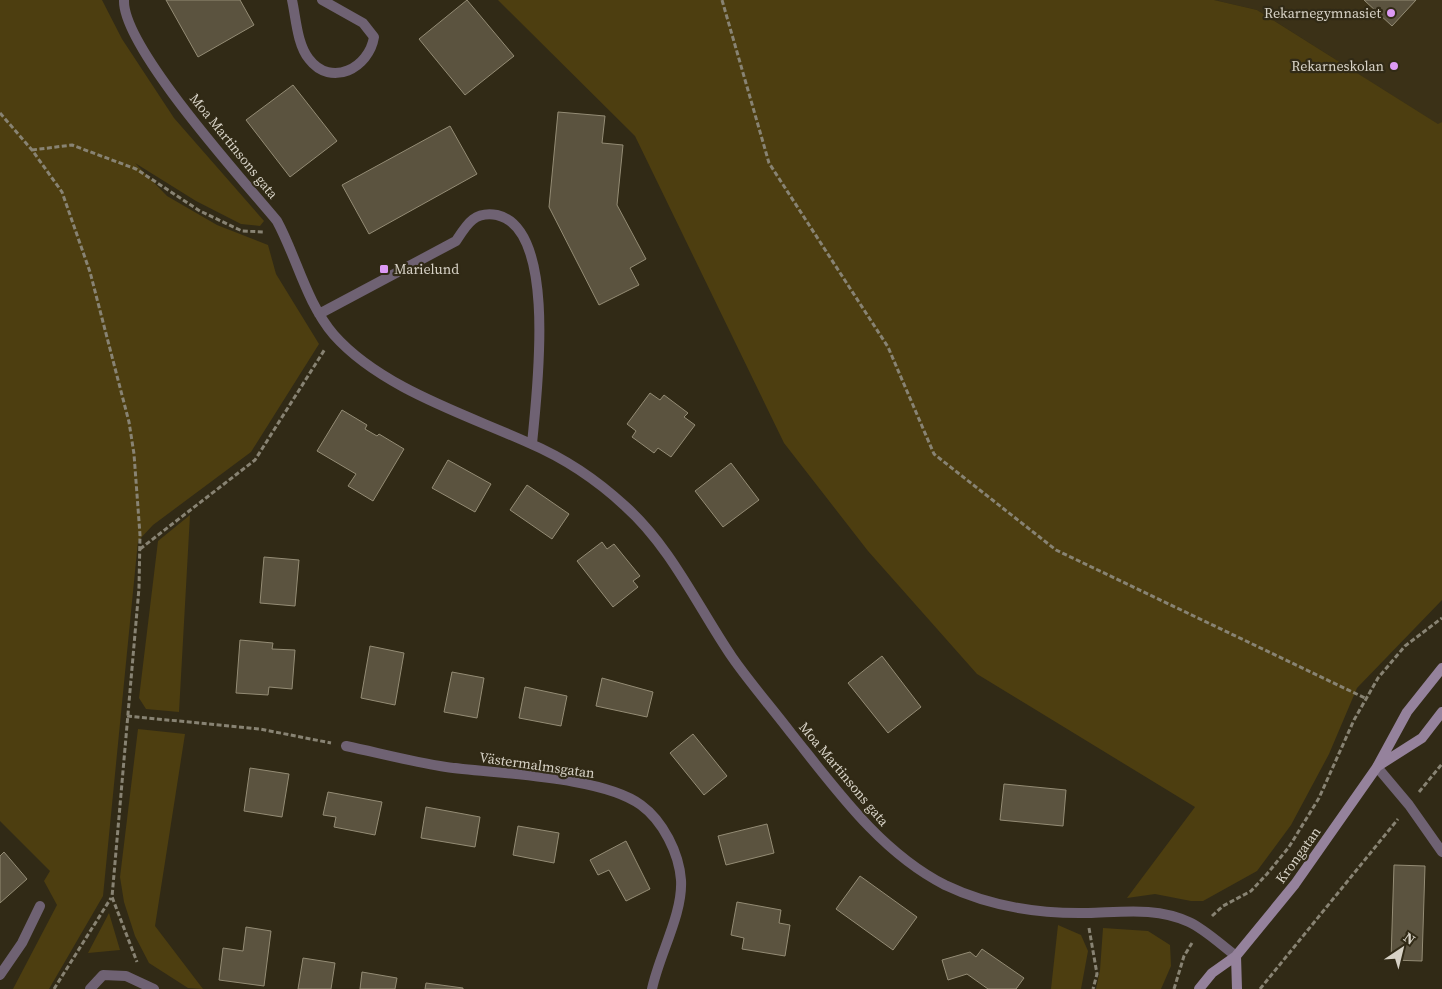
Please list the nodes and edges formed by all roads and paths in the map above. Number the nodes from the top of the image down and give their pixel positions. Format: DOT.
graph roads {
  1 [pos="124,0"];
  2 [pos="292,0"];
  3 [pos="322,0"];
  4 [pos="722,0"];
  5 [pos="0,113"];
  6 [pos="32,150"];
  7 [pos="282,231"];
  8 [pos="319,314"];
  9 [pos="334,335"];
  10 [pos="532,444"];
  11 [pos="140,550"];
  12 [pos="1442,618"];
  13 [pos="1442,668"];
  14 [pos="1365,698"];
  15 [pos="1442,712"];
  16 [pos="127,716"];
  17 [pos="346,746"];
  18 [pos="1442,764"];
  19 [pos="1377,767"];
  20 [pos="1409,805"];
  21 [pos="1442,852"];
  22 [pos="112,897"];
  23 [pos="40,906"];
  24 [pos="1087,913"];
  25 [pos="1201,931"];
  26 [pos="1236,956"];
  27 [pos="0,975"];
  28 [pos="150,986"];
  29 [pos="54,989"];
  30 [pos="90,989"];
  31 [pos="652,989"];
  32 [pos="1093,989"];
  33 [pos="1174,989"];
  34 [pos="1199,989"];
  35 [pos="1237,989"];
  36 [pos="1260,989"];
  1 -- 7 [label="street, Moa Martinsons gata"];
  2 -- 3 [label="street"];
  4 -- 14 [label="path"];
  5 -- 6 [label="path"];
  6 -- 7 [label="path"];
  6 -- 11 [label="path"];
  7 -- 8 [label="street, Moa Martinsons gata"];
  8 -- 9 [label="street, Moa Martinsons gata"];
  8 -- 10 [label="street"];
  9 -- 10 [label="street, Moa Martinsons gata"];
  9 -- 11 [label="path"];
  10 -- 24 [label="street, Moa Martinsons gata"];
  11 -- 16 [label="path"];
  12 -- 14 [label="path"];
  13 -- 19 [label="street, Krongatan"];
  14 -- 25 [label="path"];
  15 -- 19 [label="street, Krongatan"];
  16 -- 17 [label="path"];
  16 -- 22 [label="path"];
  17 -- 31 [label="street, Västermalmsgatan"];
  18 -- 20 [label="path"];
  19 -- 20 [label="street"];
  19 -- 26 [label="street, Krongatan"];
  20 -- 21 [label="street"];
  20 -- 36 [label="path"];
  22 -- 28 [label="path"];
  22 -- 29 [label="path"];
  23 -- 27 [label="street"];
  24 -- 25 [label="street, Moa Martinsons gata"];
  24 -- 32 [label="path"];
  25 -- 26 [label="street, Moa Martinsons gata"];
  25 -- 33 [label="path"];
  26 -- 34 [label="street, Krongatan"];
  26 -- 35 [label="street"];
  28 -- 30 [label="street"];
}
